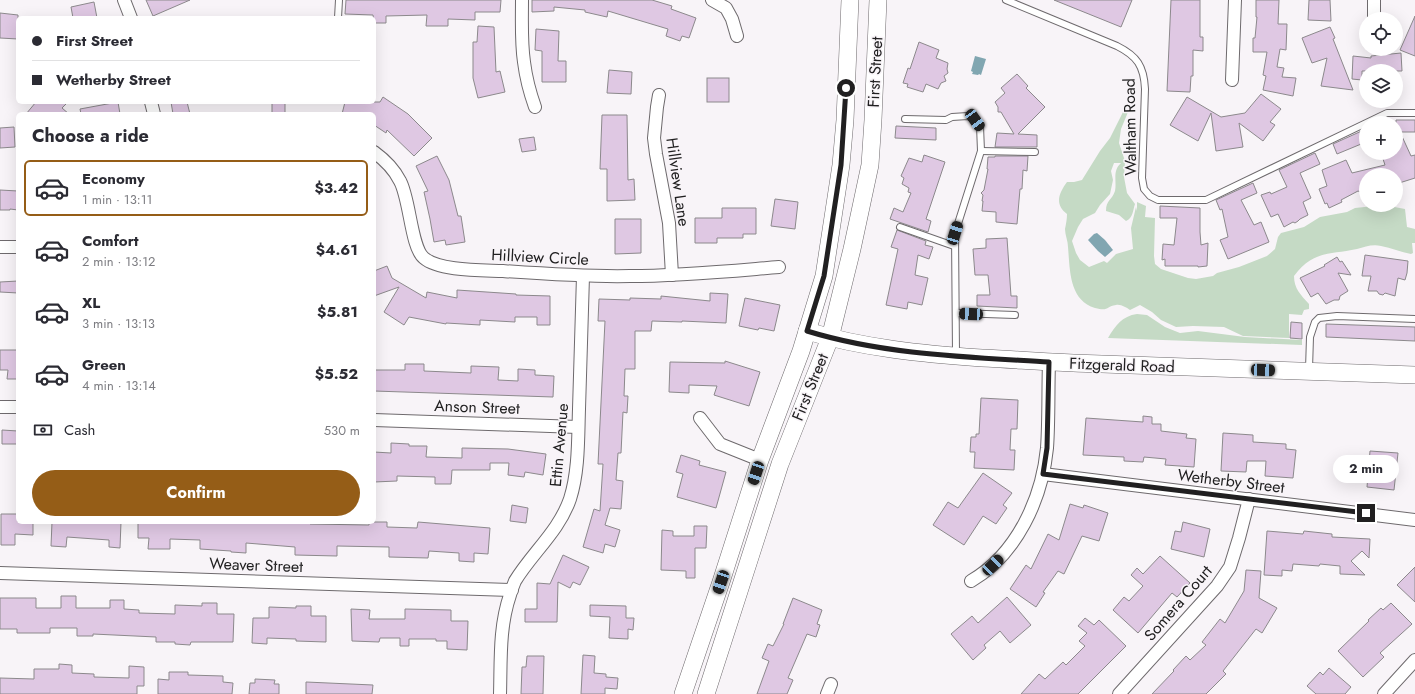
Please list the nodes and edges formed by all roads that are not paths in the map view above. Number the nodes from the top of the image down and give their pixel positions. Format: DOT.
graph roads {
  1 [pos="124,0"];
  2 [pos="339,0"];
  3 [pos="522,0"];
  4 [pos="712,0"];
  5 [pos="850,0"];
  6 [pos="878,0"];
  7 [pos="1006,0"];
  8 [pos="1235,0"];
  9 [pos="1374,0"];
  10 [pos="1374,12"];
  11 [pos="130,16"];
  12 [pos="338,16"];
  13 [pos="737,36"];
  14 [pos="1232,80"];
  15 [pos="659,95"];
  16 [pos="535,107"];
  17 [pos="1415,113"];
  18 [pos="905,119"];
  19 [pos="981,150"];
  20 [pos="1035,152"];
  21 [pos="376,153"];
  22 [pos="900,227"];
  23 [pos="954,246"];
  24 [pos="0,247"];
  25 [pos="16,247"];
  26 [pos="779,267"];
  27 [pos="672,275"];
  28 [pos="583,276"];
  29 [pos="956,313"];
  30 [pos="1016,315"];
  31 [pos="1415,319"];
  32 [pos="807,331"];
  33 [pos="830,338"];
  34 [pos="956,356"];
  35 [pos="1049,362"];
  36 [pos="1309,371"];
  37 [pos="1415,375"];
  38 [pos="0,407"];
  39 [pos="16,408"];
  40 [pos="700,418"];
  41 [pos="376,420"];
  42 [pos="578,426"];
  43 [pos="760,460"];
  44 [pos="1043,474"];
  45 [pos="1249,499"];
  46 [pos="1415,520"];
  47 [pos="0,573"];
  48 [pos="971,581"];
  49 [pos="512,590"];
  50 [pos="1415,660"];
  51 [pos="500,694"];
  52 [pos="683,694"];
  53 [pos="706,694"];
  54 [pos="1118,694"];
  55 [pos="1384,694"];
  1 -- 11 [label="street"];
  2 -- 12 [label="lane"];
  3 -- 16 [label="street"];
  4 -- 13 [label="street"];
  5 -- 32 [label="main road, First Street"];
  6 -- 33 [label="main road, First Street"];
  7 -- 17 [label="lane, Waltham Road"];
  8 -- 14 [label="street"];
  9 -- 10 [label="street"];
  15 -- 27 [label="street, Hillview Lane"];
  18 -- 19 [label="lane"];
  19 -- 20 [label="lane"];
  19 -- 23 [label="lane"];
  21 -- 28 [label="street, Hillview Circle"];
  22 -- 23 [label="lane"];
  23 -- 29 [label="lane"];
  24 -- 25 [label="street"];
  26 -- 27 [label="street, Hillview Circle"];
  27 -- 28 [label="street, Hillview Circle"];
  28 -- 42 [label="street, Ettin Avenue"];
  29 -- 30 [label="lane"];
  29 -- 34 [label="lane"];
  31 -- 36 [label="lane"];
  32 -- 33 [label="main road, Fitzgerald Road"];
  32 -- 43 [label="main road, First Street"];
  33 -- 34 [label="main road, Fitzgerald Road"];
  33 -- 53 [label="main road, First Street"];
  34 -- 35 [label="main road, Fitzgerald Road"];
  35 -- 36 [label="main road, Fitzgerald Road"];
  35 -- 44 [label="street"];
  36 -- 37 [label="main road, Fitzgerald Road"];
  38 -- 39 [label="street"];
  40 -- 43 [label="street"];
  41 -- 42 [label="street, Anson Street"];
  42 -- 49 [label="street, Ettin Avenue"];
  43 -- 52 [label="main road, First Street"];
  44 -- 45 [label="street, Wetherby Street"];
  44 -- 48 [label="street"];
  45 -- 46 [label="street, Wetherby Street"];
  45 -- 54 [label="street, Somera Court"];
  47 -- 49 [label="street, Weaver Street"];
  49 -- 51 [label="street, Ettin Avenue"];
  50 -- 55 [label="street"];
}
